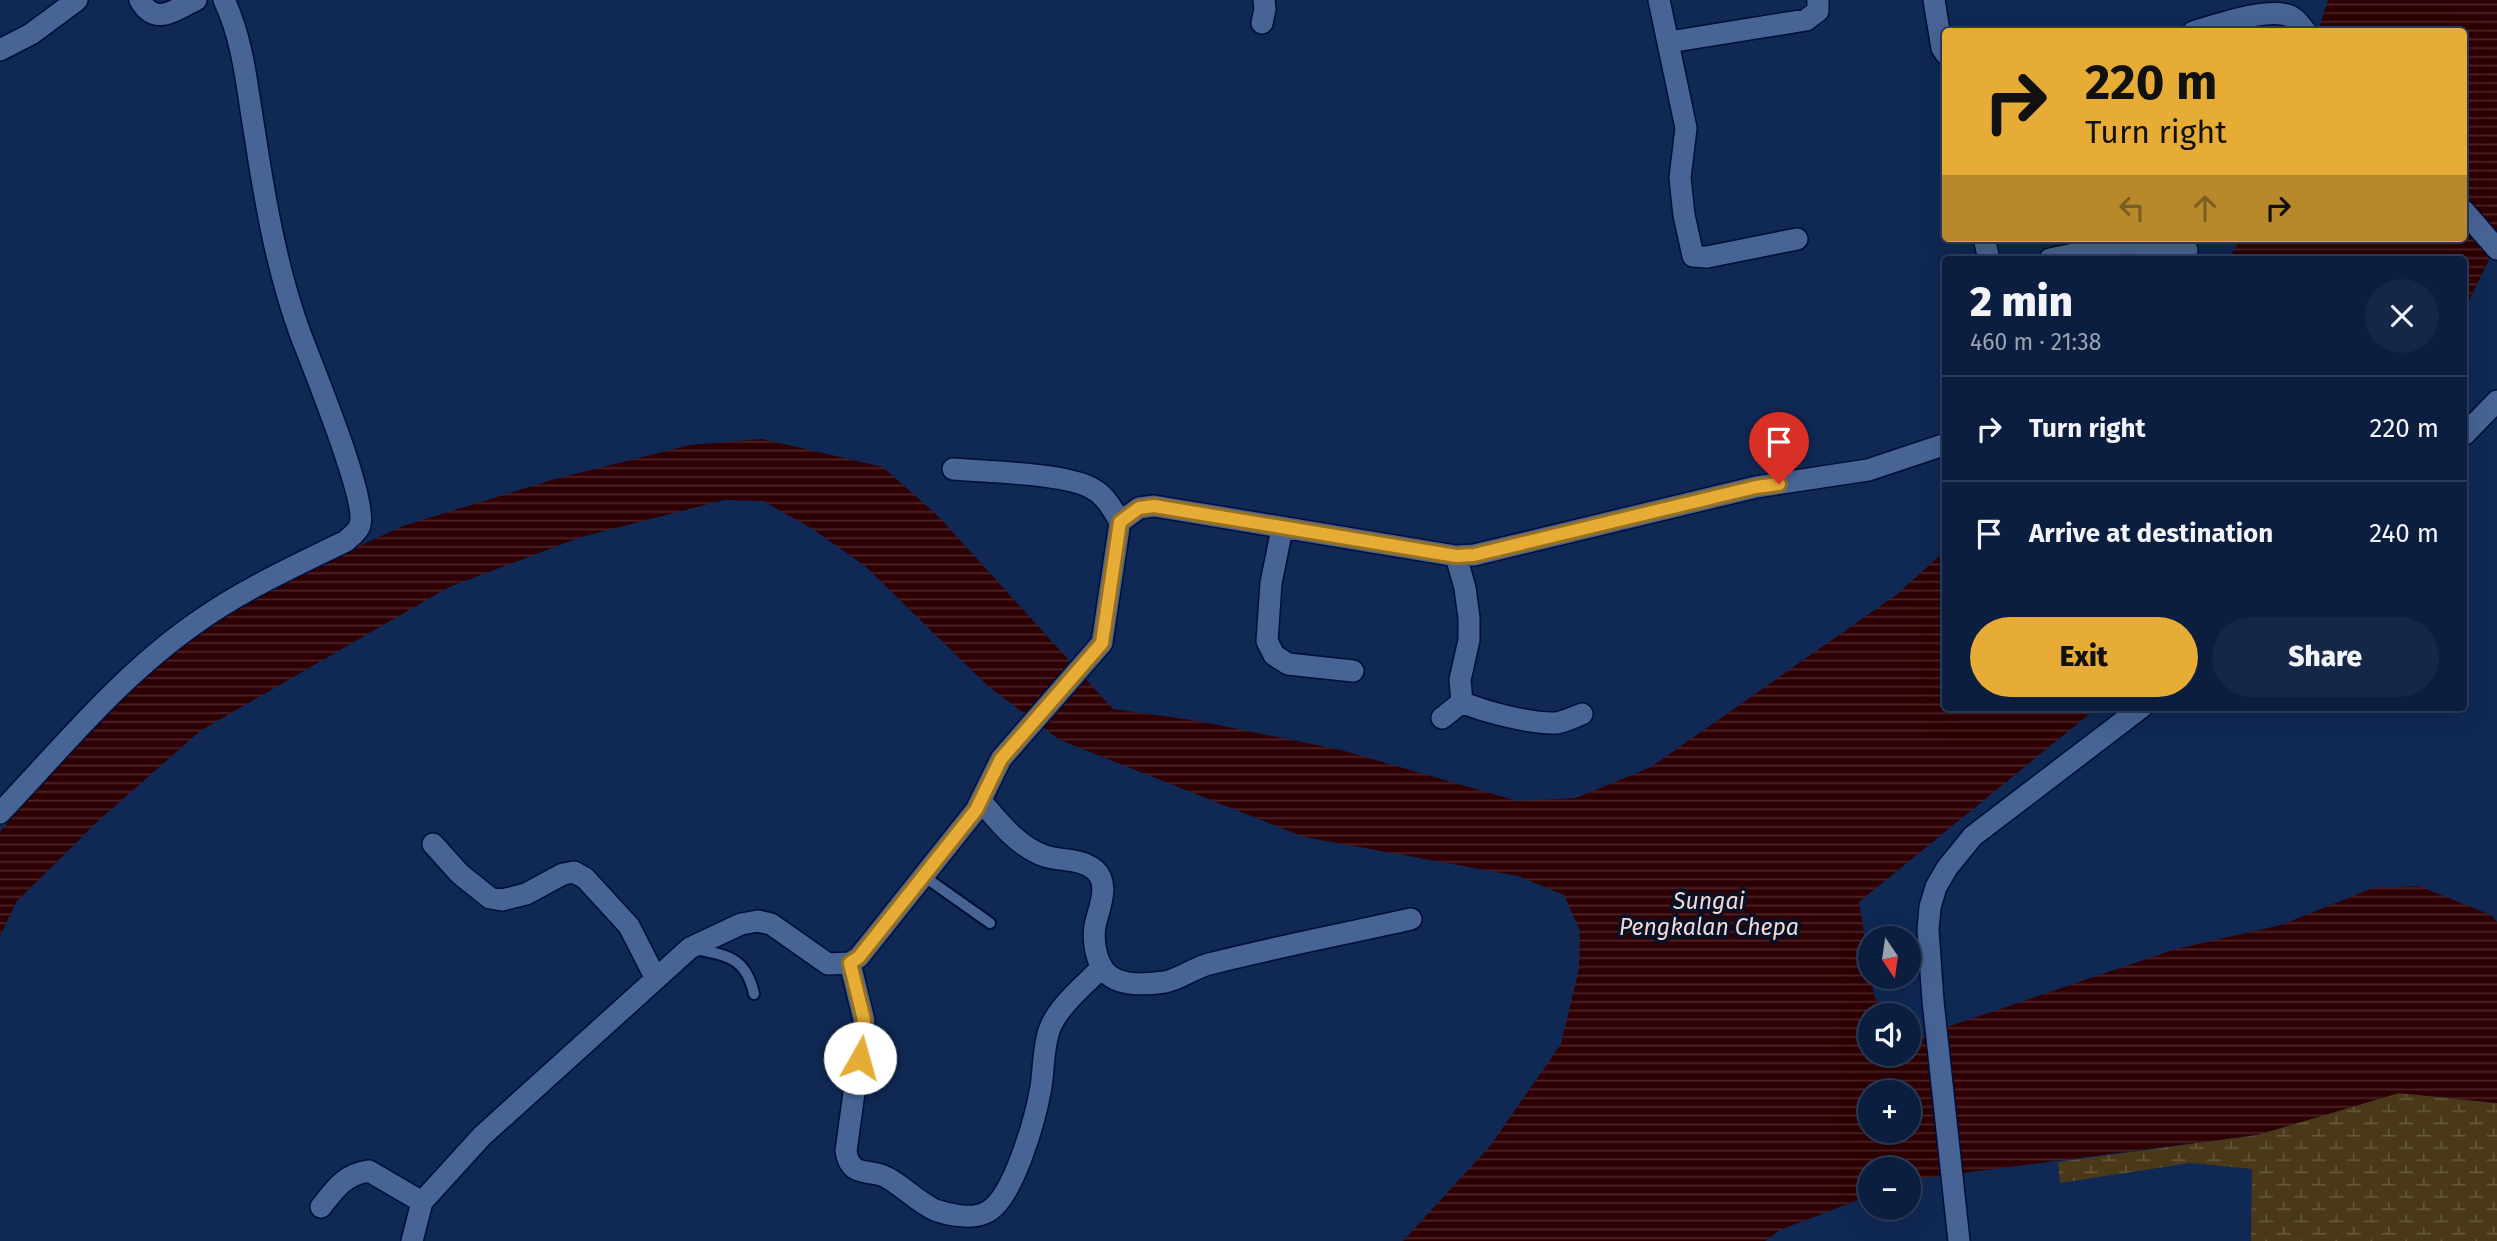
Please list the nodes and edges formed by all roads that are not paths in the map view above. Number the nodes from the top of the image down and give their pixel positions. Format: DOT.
graph roads {
  1 [pos="77,0"];
  2 [pos="139,0"];
  3 [pos="196,0"];
  4 [pos="224,0"];
  5 [pos="1264,0"];
  6 [pos="1659,0"];
  7 [pos="1818,0"];
  8 [pos="1934,0"];
  9 [pos="1262,23"];
  10 [pos="2300,25"];
  11 [pos="2210,28"];
  12 [pos="1669,42"];
  13 [pos="1942,48"];
  14 [pos="0,50"];
  15 [pos="2467,214"];
  16 [pos="1797,239"];
  17 [pos="2497,248"];
  18 [pos="2187,250"];
  19 [pos="2064,256"];
  20 [pos="2497,401"];
  21 [pos="2467,432"];
  22 [pos="1942,445"];
  23 [pos="953,469"];
  24 [pos="1120,522"];
  25 [pos="1282,529"];
  26 [pos="1456,556"];
  27 [pos="1353,671"];
  28 [pos="1462,702"];
  29 [pos="2137,711"];
  30 [pos="1582,714"];
  31 [pos="1442,718"];
  32 [pos="981,801"];
  33 [pos="0,813"];
  34 [pos="433,844"];
  35 [pos="922,875"];
  36 [pos="1411,919"];
  37 [pos="990,923"];
  38 [pos="690,948"];
  39 [pos="850,963"];
  40 [pos="1102,967"];
  41 [pos="656,979"];
  42 [pos="754,995"];
  43 [pos="422,1202"];
  44 [pos="321,1207"];
  45 [pos="1958,1236"];
  46 [pos="412,1241"];
  1 -- 14 [label="street"];
  2 -- 3 [label="street"];
  4 -- 33 [label="street"];
  5 -- 9 [label="street"];
  6 -- 12 [label="street"];
  7 -- 12 [label="street"];
  8 -- 13 [label="street"];
  10 -- 11 [label="street"];
  12 -- 16 [label="street"];
  15 -- 17 [label="street"];
  18 -- 19 [label="street"];
  20 -- 21 [label="street"];
  22 -- 26 [label="street"];
  23 -- 24 [label="street"];
  24 -- 25 [label="street"];
  24 -- 32 [label="street"];
  25 -- 26 [label="street"];
  25 -- 27 [label="street"];
  26 -- 28 [label="street"];
  28 -- 30 [label="street"];
  28 -- 31 [label="street"];
  29 -- 45 [label="street"];
  32 -- 35 [label="street"];
  32 -- 40 [label="street"];
  34 -- 41 [label="street"];
  35 -- 37 [label="lane"];
  35 -- 39 [label="street"];
  36 -- 40 [label="street"];
  38 -- 39 [label="street"];
  38 -- 41 [label="street"];
  38 -- 42 [label="lane"];
  39 -- 40 [label="street"];
  41 -- 43 [label="street"];
  43 -- 44 [label="street"];
  43 -- 46 [label="street"];
}
